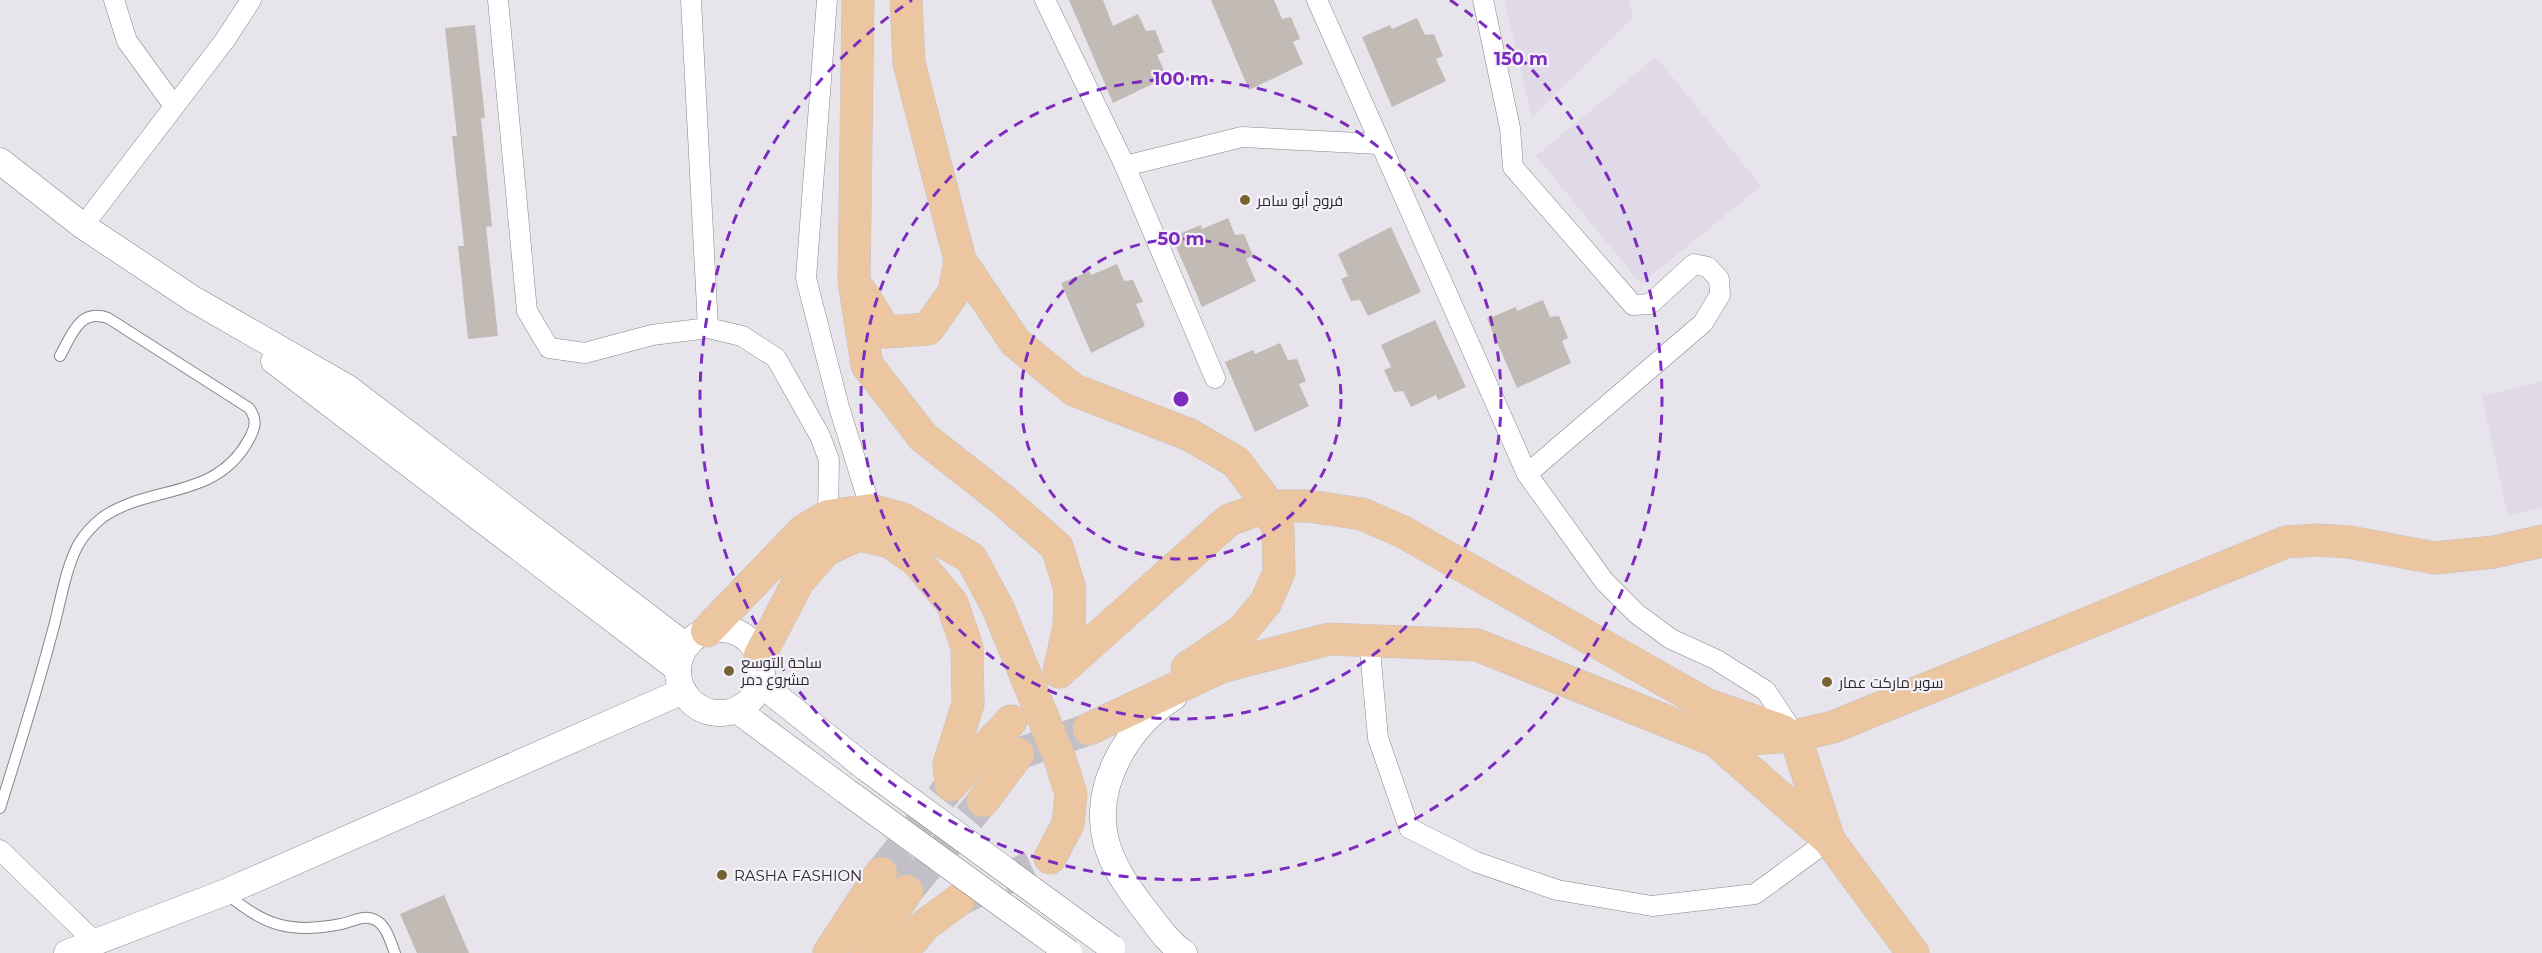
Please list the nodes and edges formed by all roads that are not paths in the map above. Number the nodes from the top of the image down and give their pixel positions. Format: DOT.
graph roads {
  1 [pos="114,0"];
  2 [pos="251,0"];
  3 [pos="498,0"];
  4 [pos="690,0"];
  5 [pos="827,0"];
  6 [pos="858,0"];
  7 [pos="906,0"];
  8 [pos="1045,0"];
  9 [pos="1317,0"];
  10 [pos="1483,0"];
  11 [pos="174,106"];
  12 [pos="1379,144"];
  13 [pos="0,161"];
  14 [pos="1125,166"];
  15 [pos="82,226"];
  16 [pos="960,260"];
  17 [pos="854,281"];
  18 [pos="708,328"];
  19 [pos="60,356"];
  20 [pos="1215,378"];
  21 [pos="1527,474"];
  22 [pos="871,510"];
  23 [pos="828,516"];
  24 [pos="2542,541"];
  25 [pos="1369,639"];
  26 [pos="688,659"];
  27 [pos="1221,667"];
  28 [pos="760,670"];
  29 [pos="737,710"];
  30 [pos="1011,721"];
  31 [pos="1795,736"];
  32 [pos="1716,741"];
  33 [pos="1018,754"];
  34 [pos="982,801"];
  35 [pos="0,808"];
  36 [pos="1829,840"];
  37 [pos="0,850"];
  38 [pos="1050,858"];
  39 [pos="881,873"];
  40 [pos="907,891"];
  41 [pos="226,892"];
  42 [pos="959,900"];
  43 [pos="95,942"];
  44 [pos="1116,950"];
  45 [pos="67,953"];
  46 [pos="395,953"];
  47 [pos="829,953"];
  48 [pos="866,953"];
  49 [pos="901,953"];
  50 [pos="1069,953"];
  51 [pos="1184,953"];
  52 [pos="1913,953"];
  1 -- 11 [label="street"];
  2 -- 11 [label="street"];
  3 -- 18 [label="street"];
  4 -- 18 [label="street"];
  5 -- 22 [label="street"];
  6 -- 17 [label="main road"];
  7 -- 16 [label="main road"];
  8 -- 14 [label="street"];
  9 -- 12 [label="street"];
  10 -- 21 [label="street"];
  11 -- 15 [label="street"];
  12 -- 14 [label="street"];
  12 -- 21 [label="street"];
  13 -- 15 [label="street"];
  14 -- 20 [label="street"];
  15 -- 26 [label="street"];
  16 -- 17 [label="main road"];
  16 -- 27 [label="main road, bridge"];
  17 -- 31 [label="main road"];
  18 -- 23 [label="street"];
  19 -- 35 [label="lane"];
  21 -- 31 [label="street"];
  22 -- 23 [label="main road"];
  22 -- 38 [label="main road, bridge"];
  23 -- 26 [label="main road"];
  24 -- 31 [label="main road"];
  25 -- 27 [label="main road"];
  25 -- 32 [label="main road"];
  25 -- 36 [label="street"];
  26 -- 28 [label="street"];
  26 -- 29 [label="street"];
  26 -- 41 [label="street"];
  27 -- 51 [label="street"];
  28 -- 29 [label="street"];
  28 -- 30 [label="main road"];
  28 -- 44 [label="street, bridge"];
  29 -- 50 [label="street, bridge"];
  31 -- 32 [label="main road"];
  31 -- 36 [label="main road"];
  32 -- 36 [label="main road"];
  33 -- 34 [label="main road"];
  36 -- 52 [label="main road"];
  37 -- 43 [label="street"];
  39 -- 47 [label="main road"];
  40 -- 48 [label="main road"];
  41 -- 43 [label="street"];
  41 -- 46 [label="lane"];
  42 -- 49 [label="main road"];
  43 -- 45 [label="street"];
}
